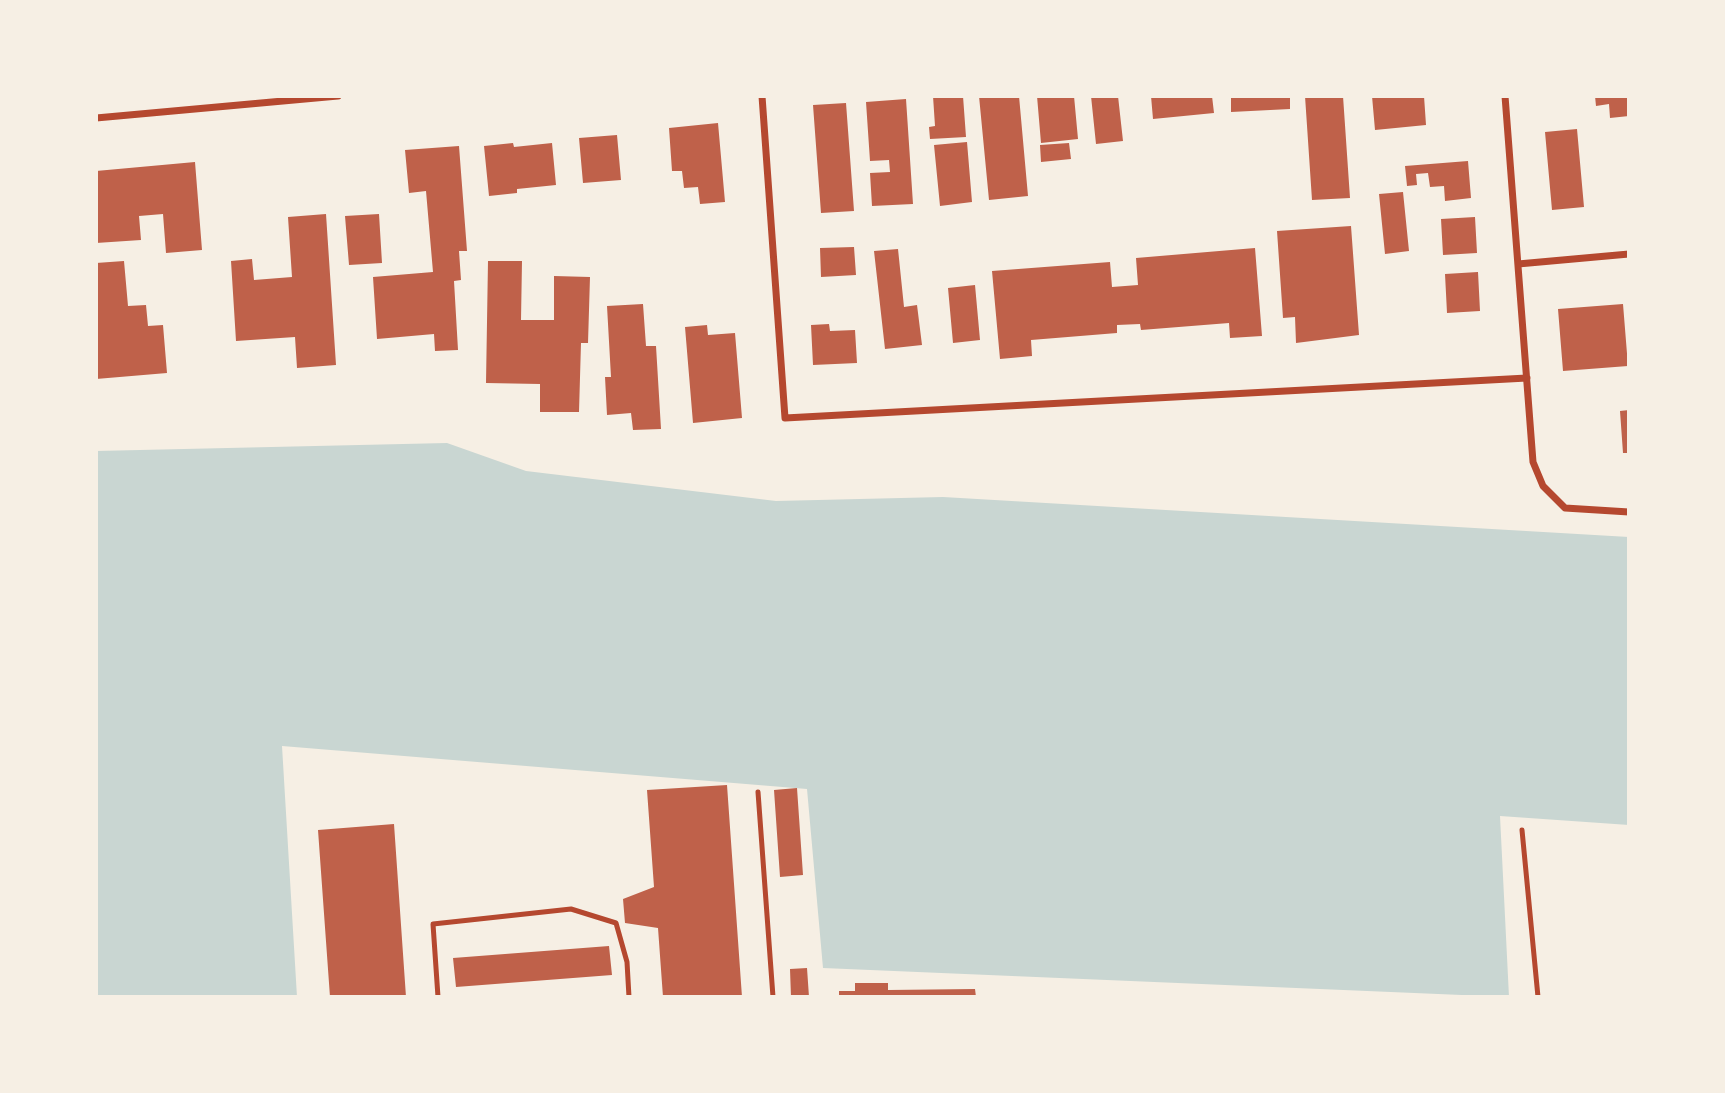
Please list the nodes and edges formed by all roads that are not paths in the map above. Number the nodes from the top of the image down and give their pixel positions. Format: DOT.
graph roads {
  1 [pos="338,96"];
  2 [pos="762,96"];
  3 [pos="1505,96"];
  4 [pos="96,118"];
  5 [pos="1629,254"];
  6 [pos="1518,264"];
  7 [pos="1527,378"];
  8 [pos="1629,512"];
  9 [pos="758,792"];
  10 [pos="1522,830"];
  11 [pos="439,997"];
  12 [pos="629,997"];
  13 [pos="773,997"];
  14 [pos="1538,997"];
  1 -- 4 [label="street"];
  2 -- 7 [label="street"];
  3 -- 6 [label="street"];
  5 -- 6 [label="street"];
  6 -- 7 [label="street"];
  7 -- 8 [label="street"];
  9 -- 13 [label="lane"];
  10 -- 14 [label="lane"];
  11 -- 12 [label="lane"];
}
